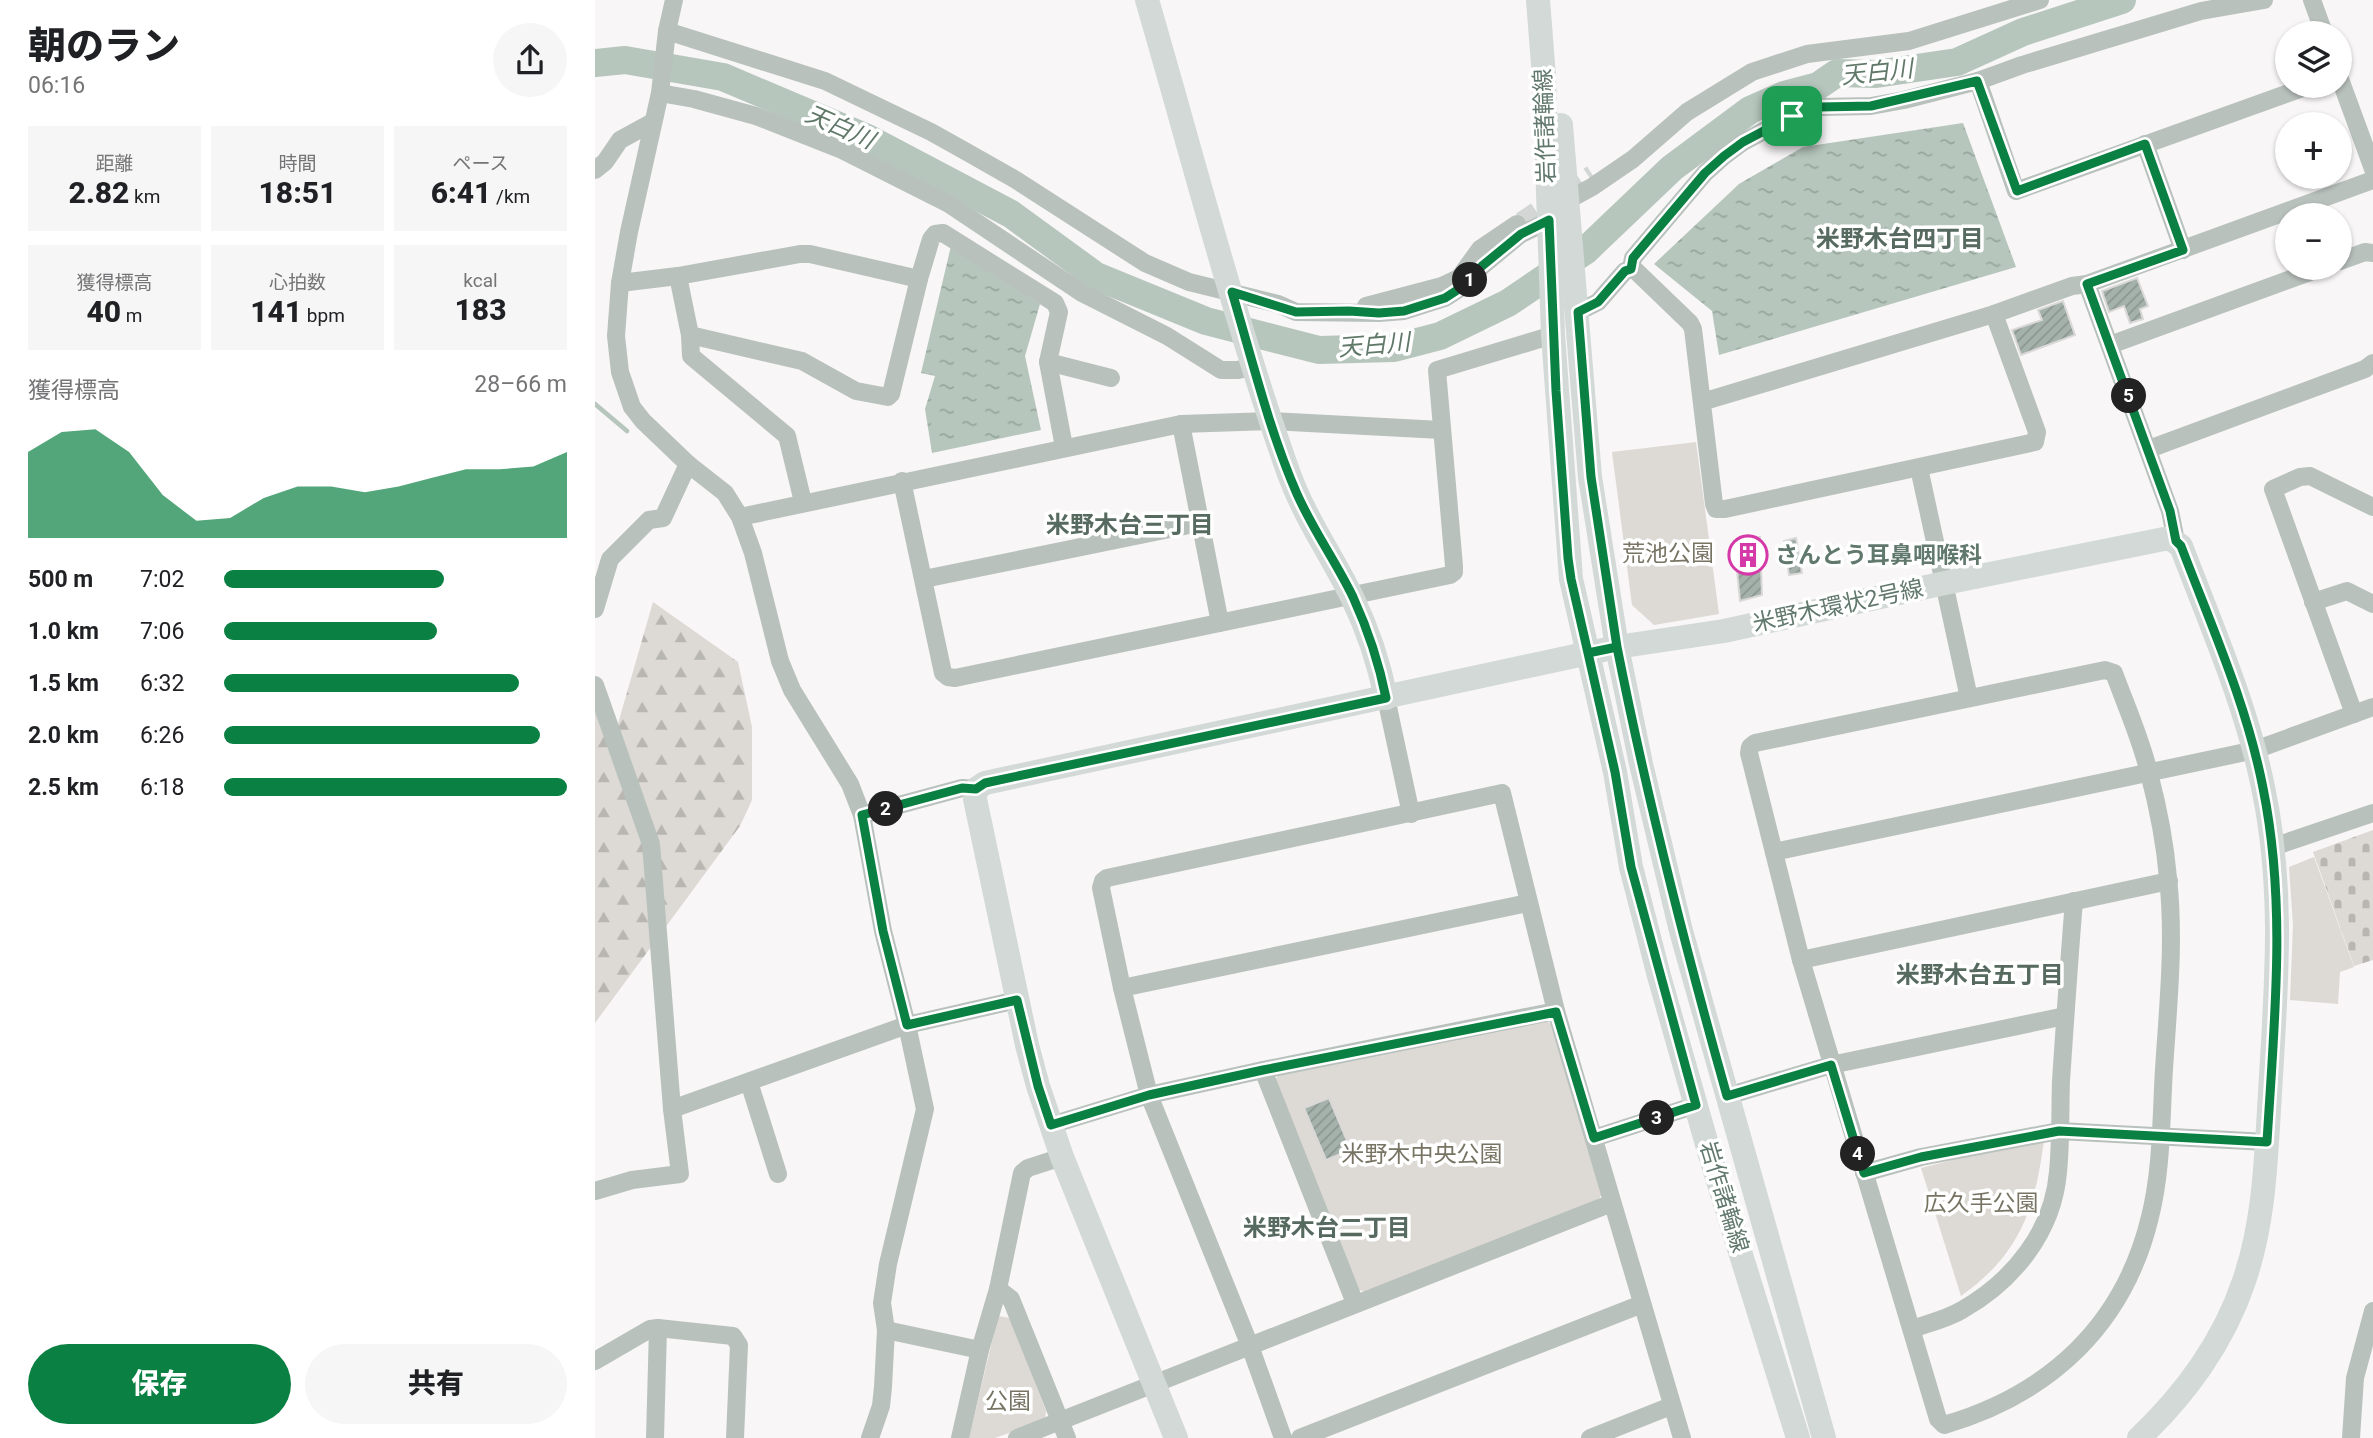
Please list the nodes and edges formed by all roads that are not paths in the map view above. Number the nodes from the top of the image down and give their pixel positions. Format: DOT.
graph roads {
  1 [pos="674,0"];
  2 [pos="1147,0"];
  3 [pos="1538,0"];
  4 [pos="1552,0"];
  5 [pos="2041,0"];
  6 [pos="2264,0"];
  7 [pos="2312,0"];
  8 [pos="2320,21"];
  9 [pos="667,31"];
  10 [pos="1977,81"];
  11 [pos="660,93"];
  12 [pos="2275,98"];
  13 [pos="2347,98"];
  14 [pos="1687,112"];
  15 [pos="653,122"];
  16 [pos="2145,144"];
  17 [pos="2373,169"];
  18 [pos="595,170"];
  19 [pos="1593,174"];
  20 [pos="2373,180"];
  21 [pos="1568,200"];
  22 [pos="1521,221"];
  23 [pos="1549,225"];
  24 [pos="2183,250"];
  25 [pos="2373,253"];
  26 [pos="2352,257"];
  27 [pos="1631,269"];
  28 [pos="678,276"];
  29 [pos="919,279"];
  30 [pos="2288,280"];
  31 [pos="620,282"];
  32 [pos="2087,284"];
  33 [pos="1232,292"];
  34 [pos="1577,302"];
  35 [pos="1349,311"];
  36 [pos="1994,314"];
  37 [pos="1553,325"];
  38 [pos="690,335"];
  39 [pos="2110,345"];
  40 [pos="1048,362"];
  41 [pos="1252,362"];
  42 [pos="2373,363"];
  43 [pos="1111,378"];
  44 [pos="1702,402"];
  45 [pos="1271,421"];
  46 [pos="1181,424"];
  47 [pos="1441,430"];
  48 [pos="1064,447"];
  49 [pos="2149,449"];
  50 [pos="688,464"];
  51 [pos="1919,468"];
  52 [pos="902,481"];
  53 [pos="803,502"];
  54 [pos="2373,507"];
  55 [pos="740,517"];
  56 [pos="1199,523"];
  57 [pos="2176,541"];
  58 [pos="924,579"];
  59 [pos="1945,583"];
  60 [pos="1352,596"];
  61 [pos="2313,602"];
  62 [pos="2373,604"];
  63 [pos="595,610"];
  64 [pos="1220,623"];
  65 [pos="1617,647"];
  66 [pos="1588,653"];
  67 [pos="595,684"];
  68 [pos="1386,698"];
  69 [pos="1969,698"];
  70 [pos="2373,707"];
  71 [pos="2354,714"];
  72 [pos="2255,750"];
  73 [pos="2149,772"];
  74 [pos="976,791"];
  75 [pos="2373,813"];
  76 [pos="1411,814"];
  77 [pos="862,815"];
  78 [pos="2273,847"];
  79 [pos="1774,852"];
  80 [pos="2169,881"];
  81 [pos="2074,901"];
  82 [pos="1528,903"];
  83 [pos="1801,960"];
  84 [pos="1122,988"];
  85 [pos="1017,1000"];
  86 [pos="1556,1012"];
  87 [pos="2065,1016"];
  88 [pos="907,1025"];
  89 [pos="1831,1065"];
  90 [pos="1263,1070"];
  91 [pos="749,1082"];
  92 [pos="1149,1095"];
  93 [pos="1727,1096"];
  94 [pos="1696,1105"];
  95 [pos="673,1109"];
  96 [pos="1051,1125"];
  97 [pos="2059,1131"];
  98 [pos="2160,1136"];
  99 [pos="1594,1138"];
  100 [pos="2267,1142"];
  101 [pos="1062,1157"];
  102 [pos="1864,1173"];
  103 [pos="778,1174"];
  104 [pos="595,1191"];
  105 [pos="1612,1203"];
  106 [pos="998,1289"];
  107 [pos="1355,1303"];
  108 [pos="1642,1304"];
  109 [pos="2373,1311"];
  110 [pos="658,1328"];
  111 [pos="1912,1329"];
  112 [pos="885,1330"];
  113 [pos="1250,1346"];
  114 [pos="980,1350"];
  115 [pos="595,1361"];
  116 [pos="1154,1383"];
  117 [pos="1671,1406"];
  118 [pos="1064,1429"];
  119 [pos="655,1438"];
  120 [pos="735,1438"];
  121 [pos="870,1438"];
  122 [pos="960,1438"];
  123 [pos="1017,1438"];
  124 [pos="1176,1438"];
  125 [pos="1283,1438"];
  126 [pos="1300,1438"];
  127 [pos="1590,1438"];
  128 [pos="1682,1438"];
  129 [pos="1798,1438"];
  130 [pos="1824,1438"];
  131 [pos="2139,1438"];
  132 [pos="2351,1438"];
  1 -- 9 [label="street"];
  2 -- 33 [label="street"];
  3 -- 23 [label="street, 岩作諸輪線"];
  4 -- 21 [label="street, 岩作諸輪線"];
  5 -- 14 [label="street"];
  6 -- 10 [label="street"];
  7 -- 8 [label="street"];
  9 -- 11 [label="street"];
  9 -- 33 [label="street"];
  10 -- 16 [label="street"];
  10 -- 27 [label="street"];
  11 -- 15 [label="street"];
  11 -- 41 [label="street"];
  12 -- 16 [label="street"];
  13 -- 17 [label="street"];
  14 -- 19 [label="street"];
  14 -- 21 [label="street"];
  15 -- 18 [label="street"];
  15 -- 31 [label="street"];
  16 -- 24 [label="street"];
  20 -- 24 [label="street"];
  21 -- 34 [label="street, 岩作諸輪線"];
  22 -- 35 [label="street"];
  23 -- 35 [label="street"];
  23 -- 37 [label="street, 岩作諸輪線"];
  24 -- 32 [label="street"];
  25 -- 26 [label="street"];
  27 -- 34 [label="street"];
  27 -- 44 [label="street"];
  28 -- 29 [label="street"];
  28 -- 31 [label="street"];
  28 -- 38 [label="street"];
  29 -- 38 [label="street"];
  29 -- 40 [label="street"];
  30 -- 39 [label="street"];
  31 -- 50 [label="street"];
  32 -- 36 [label="street"];
  32 -- 39 [label="street"];
  33 -- 35 [label="street"];
  33 -- 41 [label="street"];
  34 -- 65 [label="street, 岩作諸輪線"];
  36 -- 44 [label="street"];
  36 -- 51 [label="street"];
  37 -- 47 [label="street"];
  37 -- 66 [label="street, 岩作諸輪線"];
  38 -- 53 [label="street"];
  39 -- 49 [label="street"];
  40 -- 43 [label="street"];
  40 -- 48 [label="street"];
  41 -- 45 [label="street"];
  42 -- 49 [label="street"];
  44 -- 51 [label="street"];
  45 -- 46 [label="street"];
  45 -- 47 [label="street"];
  45 -- 60 [label="street"];
  46 -- 48 [label="street"];
  46 -- 56 [label="street"];
  47 -- 60 [label="street"];
  48 -- 52 [label="street"];
  49 -- 57 [label="street"];
  50 -- 55 [label="street"];
  50 -- 63 [label="street"];
  51 -- 59 [label="street"];
  52 -- 53 [label="street"];
  52 -- 58 [label="street"];
  53 -- 55 [label="street"];
  54 -- 61 [label="street"];
  55 -- 77 [label="street"];
  56 -- 58 [label="street"];
  56 -- 64 [label="street"];
  57 -- 59 [label="street, 米野木環状2号線"];
  57 -- 72 [label="street"];
  58 -- 64 [label="street"];
  59 -- 65 [label="street, 米野木環状2号線"];
  59 -- 69 [label="street"];
  60 -- 64 [label="street"];
  60 -- 68 [label="street"];
  61 -- 62 [label="street"];
  61 -- 71 [label="street"];
  65 -- 66 [label="street, 米野木環状2号線"];
  65 -- 93 [label="street, 岩作諸輪線"];
  66 -- 68 [label="street, 米野木環状2号線"];
  66 -- 94 [label="street, 岩作諸輪線"];
  67 -- 95 [label="street"];
  68 -- 74 [label="street, 米野木環状2号線"];
  68 -- 76 [label="street"];
  69 -- 73 [label="street"];
  69 -- 79 [label="street"];
  70 -- 71 [label="street"];
  71 -- 72 [label="street"];
  72 -- 73 [label="street"];
  72 -- 78 [label="street"];
  73 -- 79 [label="street"];
  73 -- 80 [label="street"];
  74 -- 77 [label="street"];
  74 -- 85 [label="street"];
  75 -- 78 [label="street"];
  76 -- 82 [label="street"];
  76 -- 84 [label="street"];
  77 -- 88 [label="street"];
  78 -- 100 [label="street"];
  79 -- 83 [label="street"];
  80 -- 81 [label="street"];
  80 -- 98 [label="street"];
  81 -- 83 [label="street"];
  81 -- 87 [label="street"];
  82 -- 84 [label="street"];
  82 -- 86 [label="street"];
  83 -- 89 [label="street"];
  84 -- 92 [label="street"];
  85 -- 88 [label="street"];
  85 -- 96 [label="street"];
  86 -- 90 [label="street"];
  86 -- 99 [label="street"];
  87 -- 89 [label="street"];
  87 -- 97 [label="street"];
  88 -- 91 [label="street"];
  88 -- 112 [label="street"];
  89 -- 93 [label="street"];
  89 -- 102 [label="street"];
  90 -- 92 [label="street"];
  90 -- 107 [label="street"];
  91 -- 95 [label="street"];
  91 -- 103 [label="street"];
  92 -- 96 [label="street"];
  92 -- 113 [label="street"];
  93 -- 130 [label="street, 岩作諸輪線"];
  94 -- 99 [label="street"];
  94 -- 129 [label="street, 岩作諸輪線"];
  95 -- 104 [label="street"];
  96 -- 101 [label="street"];
  97 -- 98 [label="street"];
  97 -- 102 [label="street"];
  97 -- 111 [label="street"];
  98 -- 100 [label="street"];
  98 -- 111 [label="street"];
  99 -- 105 [label="street"];
  100 -- 131 [label="street"];
  101 -- 106 [label="street"];
  101 -- 116 [label="street"];
  102 -- 111 [label="street"];
  105 -- 107 [label="street"];
  105 -- 108 [label="street"];
  106 -- 114 [label="street"];
  106 -- 118 [label="street"];
  107 -- 113 [label="street"];
  108 -- 117 [label="street"];
  108 -- 126 [label="street"];
  109 -- 132 [label="street"];
  110 -- 115 [label="street"];
  110 -- 119 [label="street"];
  110 -- 120 [label="street"];
  112 -- 114 [label="street"];
  112 -- 121 [label="street"];
  113 -- 116 [label="street"];
  113 -- 125 [label="street"];
  114 -- 122 [label="street"];
  116 -- 118 [label="street"];
  116 -- 124 [label="street"];
  117 -- 127 [label="street"];
  117 -- 128 [label="street"];
  118 -- 123 [label="street"];
}
